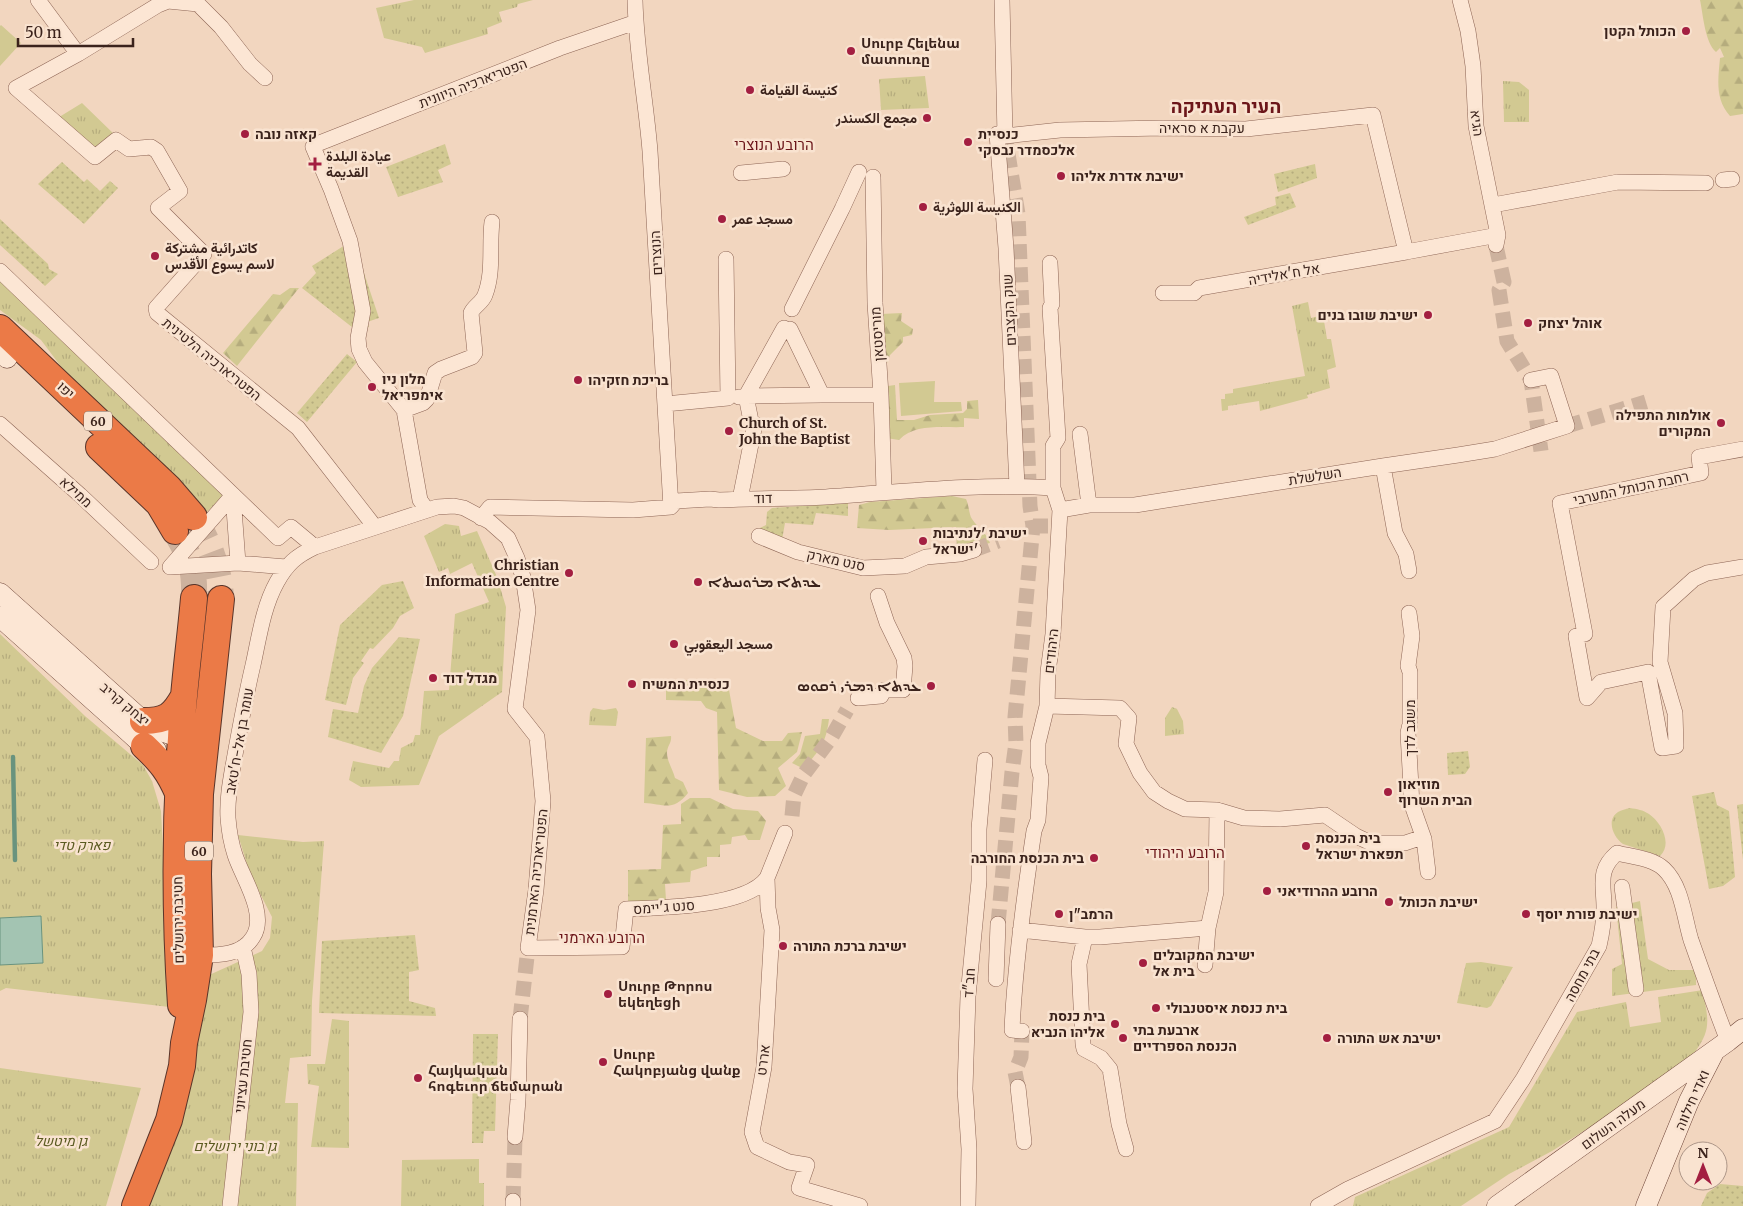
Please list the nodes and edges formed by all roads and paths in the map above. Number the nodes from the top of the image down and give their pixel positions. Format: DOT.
graph roads {
  1 [pos="38,0"];
  2 [pos="635,0"];
  3 [pos="1002,0"];
  4 [pos="1460,0"];
  5 [pos="636,22"];
  6 [pos="78,54"];
  7 [pos="265,78"];
  8 [pos="1001,135"];
  9 [pos="783,170"];
  10 [pos="741,173"];
  11 [pos="1706,183"];
  12 [pos="1493,205"];
  13 [pos="492,222"];
  14 [pos="1406,252"];
  15 [pos="726,259"];
  16 [pos="1050,263"];
  17 [pos="0,271"];
  18 [pos="1163,293"];
  19 [pos="792,309"];
  20 [pos="0,328"];
  21 [pos="2,353"];
  22 [pos="1531,380"];
  23 [pos="822,395"];
  24 [pos="881,395"];
  25 [pos="746,396"];
  26 [pos="728,398"];
  27 [pos="665,404"];
  28 [pos="404,410"];
  29 [pos="0,424"];
  30 [pos="1080,434"];
  31 [pos="1743,449"];
  32 [pos="1383,466"];
  33 [pos="1017,486"];
  34 [pos="1053,488"];
  35 [pos="884,492"];
  36 [pos="233,495"];
  37 [pos="740,499"];
  38 [pos="1089,505"];
  39 [pos="671,507"];
  40 [pos="427,510"];
  41 [pos="1060,510"];
  42 [pos="481,518"];
  43 [pos="375,527"];
  44 [pos="759,536"];
  45 [pos="315,547"];
  46 [pos="974,550"];
  47 [pos="151,562"];
  48 [pos="238,563"];
  49 [pos="286,566"];
  50 [pos="1743,567"];
  51 [pos="1408,571"];
  52 [pos="0,593"];
  53 [pos="878,596"];
  54 [pos="194,598"];
  55 [pos="221,599"];
  56 [pos="1409,613"];
  57 [pos="0,617"];
  58 [pos="184,696"];
  59 [pos="858,698"];
  60 [pos="1047,706"];
  61 [pos="143,734"];
  62 [pos="188,746"];
  63 [pos="986,760"];
  64 [pos="179,796"];
  65 [pos="1217,810"];
  66 [pos="785,833"];
  67 [pos="1423,837"];
  68 [pos="1428,872"];
  69 [pos="767,878"];
  70 [pos="1622,887"];
  71 [pos="998,924"];
  72 [pos="1208,928"];
  73 [pos="1020,930"];
  74 [pos="1085,937"];
  75 [pos="243,947"];
  76 [pos="528,948"];
  77 [pos="189,954"];
  78 [pos="1205,965"];
  79 [pos="996,979"];
  80 [pos="1636,989"];
  81 [pos="520,1018"];
  82 [pos="1022,1031"];
  83 [pos="1732,1040"];
  84 [pos="1018,1087"];
  85 [pos="515,1137"];
  86 [pos="1024,1142"];
  87 [pos="1126,1149"];
  88 [pos="135,1206"];
  89 [pos="230,1206"];
  90 [pos="860,1206"];
  91 [pos="968,1206"];
  92 [pos="1318,1206"];
  93 [pos="1497,1206"];
  94 [pos="1646,1206"];
  1 -- 6 [label="street"];
  2 -- 5 [label="street, הנוצרים"];
  3 -- 8 [label="street, שוק הקצבים"];
  4 -- 12 [label="street, הגיא"];
  5 -- 27 [label="street, הנוצרים"];
  5 -- 28 [label="street, הפטריארכיה היוונית"];
  6 -- 7 [label="street"];
  6 -- 43 [label="street, הפטריארכיה הלטינית"];
  8 -- 14 [label="street, עקבת א סראיה"];
  8 -- 33 [label="street, שוק הקצבים"];
  9 -- 10 [label="street"];
  11 -- 12 [label="street"];
  12 -- 14 [label="street, הגיא"];
  13 -- 28 [label="street"];
  14 -- 18 [label="street, אל ח'אלידיה"];
  15 -- 26 [label="street"];
  16 -- 34 [label="street, היהודים"];
  17 -- 36 [label="street"];
  19 -- 24 [label="street, מוריסטאן"];
  20 -- 21 [label="highway, יפו / 60"];
  22 -- 32 [label="street, השלשלת"];
  23 -- 24 [label="street"];
  23 -- 25 [label="street"];
  23 -- 25 [label="street"];
  24 -- 35 [label="street, מוריסטאן"];
  25 -- 26 [label="street"];
  25 -- 37 [label="street"];
  26 -- 27 [label="street"];
  27 -- 39 [label="street, הנוצרים"];
  28 -- 40 [label="street"];
  29 -- 47 [label="street, ממילא"];
  30 -- 38 [label="street"];
  31 -- 50 [label="street, רחבת הכותל המערבי"];
  32 -- 38 [label="street, השלשלת"];
  32 -- 51 [label="street"];
  33 -- 34 [label="street, דוד"];
  33 -- 35 [label="street, דוד"];
  34 -- 41 [label="street, היהודים"];
  35 -- 37 [label="street, דוד"];
  36 -- 45 [label="street"];
  36 -- 48 [label="street"];
  36 -- 48 [label="street"];
  37 -- 39 [label="street, דוד"];
  38 -- 41 [label="street, השלשלת"];
  39 -- 42 [label="street, דוד"];
  40 -- 42 [label="street, הפטריארכיה הארמנית"];
  40 -- 43 [label="street, הפטריארכיה הארמנית"];
  41 -- 60 [label="street, היהודים"];
  42 -- 76 [label="street, הפטריארכיה הארמנית"];
  43 -- 45 [label="street, הפטריארכיה הארמנית"];
  44 -- 46 [label="street, סנט מארק"];
  45 -- 49 [label="street, עומר בן אל-ח'טאב"];
  48 -- 49 [label="street"];
  49 -- 75 [label="street, עומר בן אל-ח'טאב"];
  52 -- 61 [label="street, יצחק קריב"];
  53 -- 59 [label="street"];
  54 -- 58 [label="highway, 60"];
  55 -- 62 [label="highway, 60"];
  56 -- 67 [label="street, משגב לדך"];
  57 -- 61 [label="street, יצחק קריב"];
  58 -- 61 [label="highway"];
  58 -- 62 [label="highway, 60"];
  60 -- 65 [label="street"];
  60 -- 73 [label="street, היהודים"];
  61 -- 62 [label="street, יצחק קריב"];
  61 -- 64 [label="highway"];
  62 -- 64 [label="highway, חטיבת ירושלים / 60"];
  62 -- 77 [label="highway, חטיבת ירושלים / 60"];
  63 -- 91 [label="street, חב\"ד"];
  64 -- 77 [label="highway, חטיבת ירושלים / 60"];
  65 -- 67 [label="street"];
  65 -- 72 [label="street"];
  66 -- 69 [label="street, אררט"];
  67 -- 68 [label="street, משגב לדך"];
  69 -- 76 [label="street, סנט ג'יימס"];
  69 -- 90 [label="street, אררט"];
  70 -- 80 [label="street"];
  71 -- 79 [label="street"];
  72 -- 74 [label="street"];
  72 -- 78 [label="street"];
  73 -- 74 [label="street"];
  73 -- 82 [label="street, היהודים"];
  74 -- 87 [label="street"];
  75 -- 77 [label="street"];
  75 -- 89 [label="street, חטיבת עציוני"];
  77 -- 88 [label="highway, חטיבת ירושלים / 60"];
  81 -- 85 [label="street"];
  83 -- 92 [label="street, בתי מחסה"];
  83 -- 93 [label="street, מעלה השלום"];
  83 -- 94 [label="street, ואדי חילווה"];
  84 -- 86 [label="street"];
}
